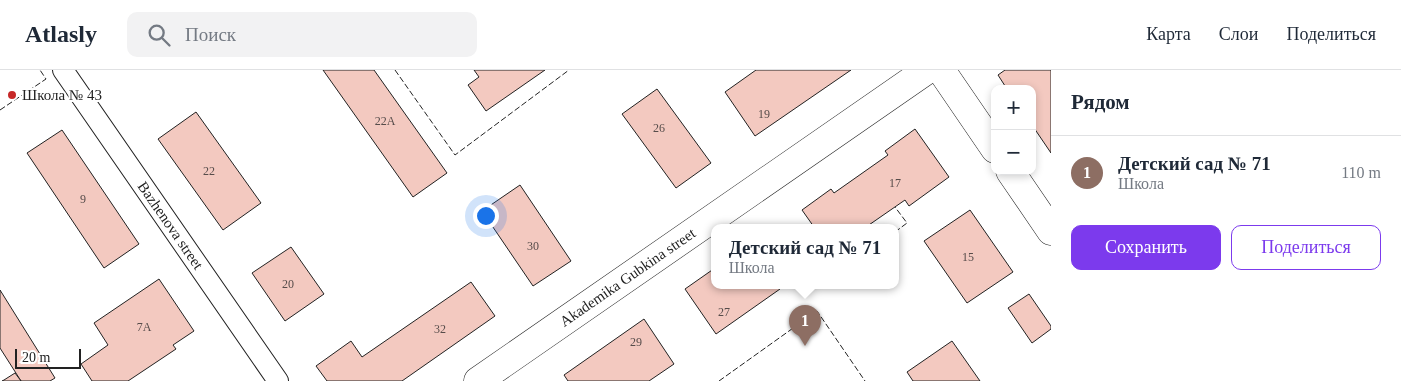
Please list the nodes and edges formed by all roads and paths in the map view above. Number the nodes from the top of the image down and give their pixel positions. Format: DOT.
graph roads {
  1 [pos="63,70"];
  2 [pos="927,70"];
  3 [pos="941,70"];
  4 [pos="991,143"];
  5 [pos="1013,175"];
  6 [pos="1051,231"];
  7 [pos="278,381"];
  8 [pos="478,381"];
  1 -- 7 [label="street, Bazhenova street"];
  2 -- 8 [label="street, Akademika Gubkina street"];
  3 -- 4 [label="street"];
  5 -- 6 [label="street"];
}
